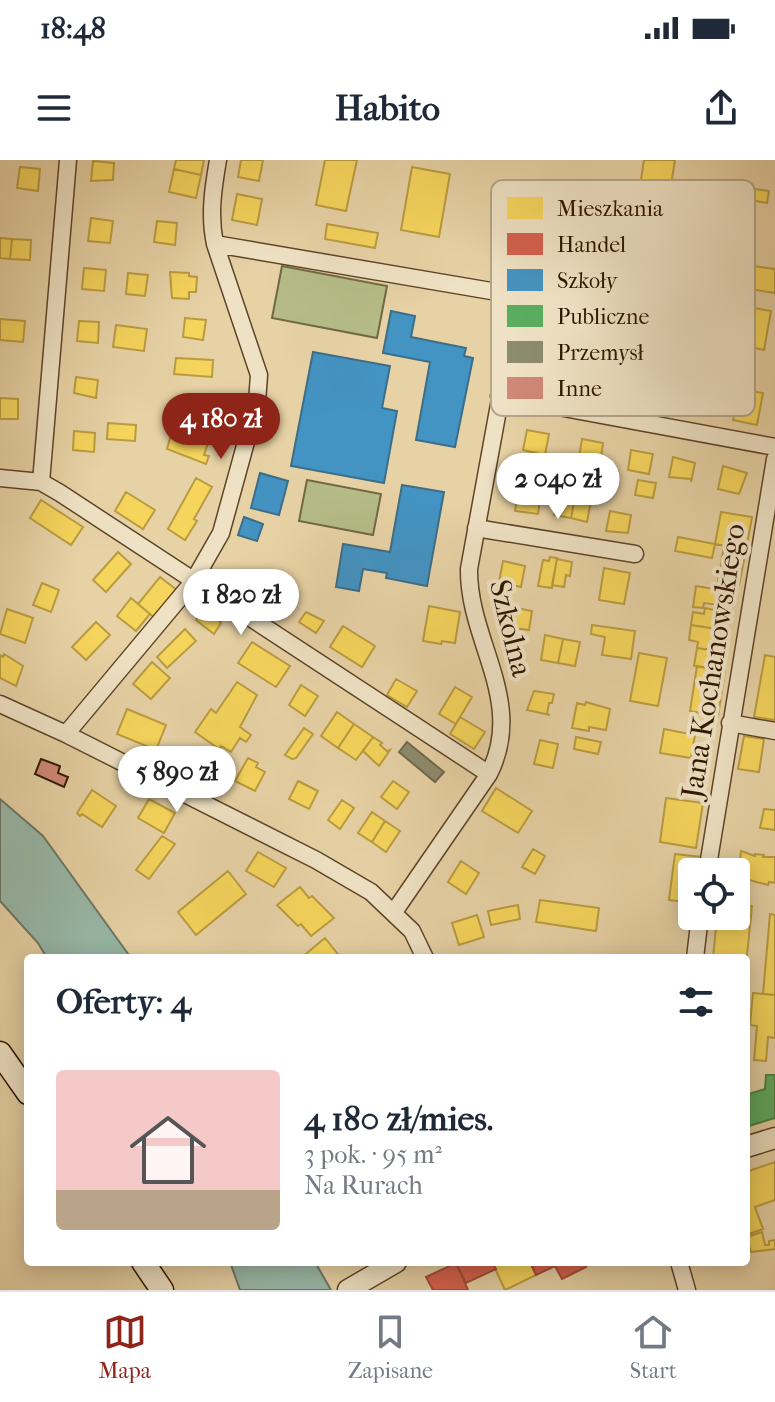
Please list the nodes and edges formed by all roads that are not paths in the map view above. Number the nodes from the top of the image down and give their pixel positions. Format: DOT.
graph roads {
  1 [pos="68,160"];
  2 [pos="218,160"];
  3 [pos="215,244"];
  4 [pos="491,292"];
  5 [pos="496,416"];
  6 [pos="607,416"];
  7 [pos="775,447"];
  8 [pos="775,459"];
  9 [pos="0,478"];
  10 [pos="41,482"];
  11 [pos="476,528"];
  12 [pos="635,554"];
  13 [pos="193,582"];
  14 [pos="0,704"];
  15 [pos="730,723"];
  16 [pos="775,731"];
  17 [pos="66,734"];
  18 [pos="489,774"];
  19 [pos="709,858"];
  20 [pos="394,912"];
  21 [pos="698,930"];
  22 [pos="423,954"];
  23 [pos="695,954"];
  24 [pos="0,1053"];
  25 [pos="24,1087"];
  26 [pos="775,1138"];
  27 [pos="750,1146"];
  28 [pos="146,1266"];
  29 [pos="389,1266"];
  30 [pos="680,1266"];
  31 [pos="162,1290"];
  32 [pos="348,1290"];
  33 [pos="687,1290"];
  1 -- 10 [label="street"];
  2 -- 3 [label="street"];
  3 -- 4 [label="street, Szkolna"];
  3 -- 13 [label="street"];
  5 -- 11 [label="street, Szkolna"];
  6 -- 7 [label="street"];
  8 -- 15 [label="street, Jana Kochanowskiego"];
  9 -- 10 [label="street"];
  10 -- 13 [label="street"];
  11 -- 12 [label="street"];
  11 -- 18 [label="street, Szkolna"];
  13 -- 17 [label="street"];
  13 -- 18 [label="street"];
  14 -- 17 [label="street"];
  15 -- 16 [label="street"];
  15 -- 19 [label="street, Jana Kochanowskiego"];
  17 -- 20 [label="street"];
  18 -- 20 [label="street, Szkolna"];
  20 -- 22 [label="street"];
  21 -- 23 [label="street"];
  24 -- 25 [label="main road"];
  26 -- 27 [label="street"];
  28 -- 31 [label="main road"];
  29 -- 32 [label="street"];
  30 -- 33 [label="street"];
}
